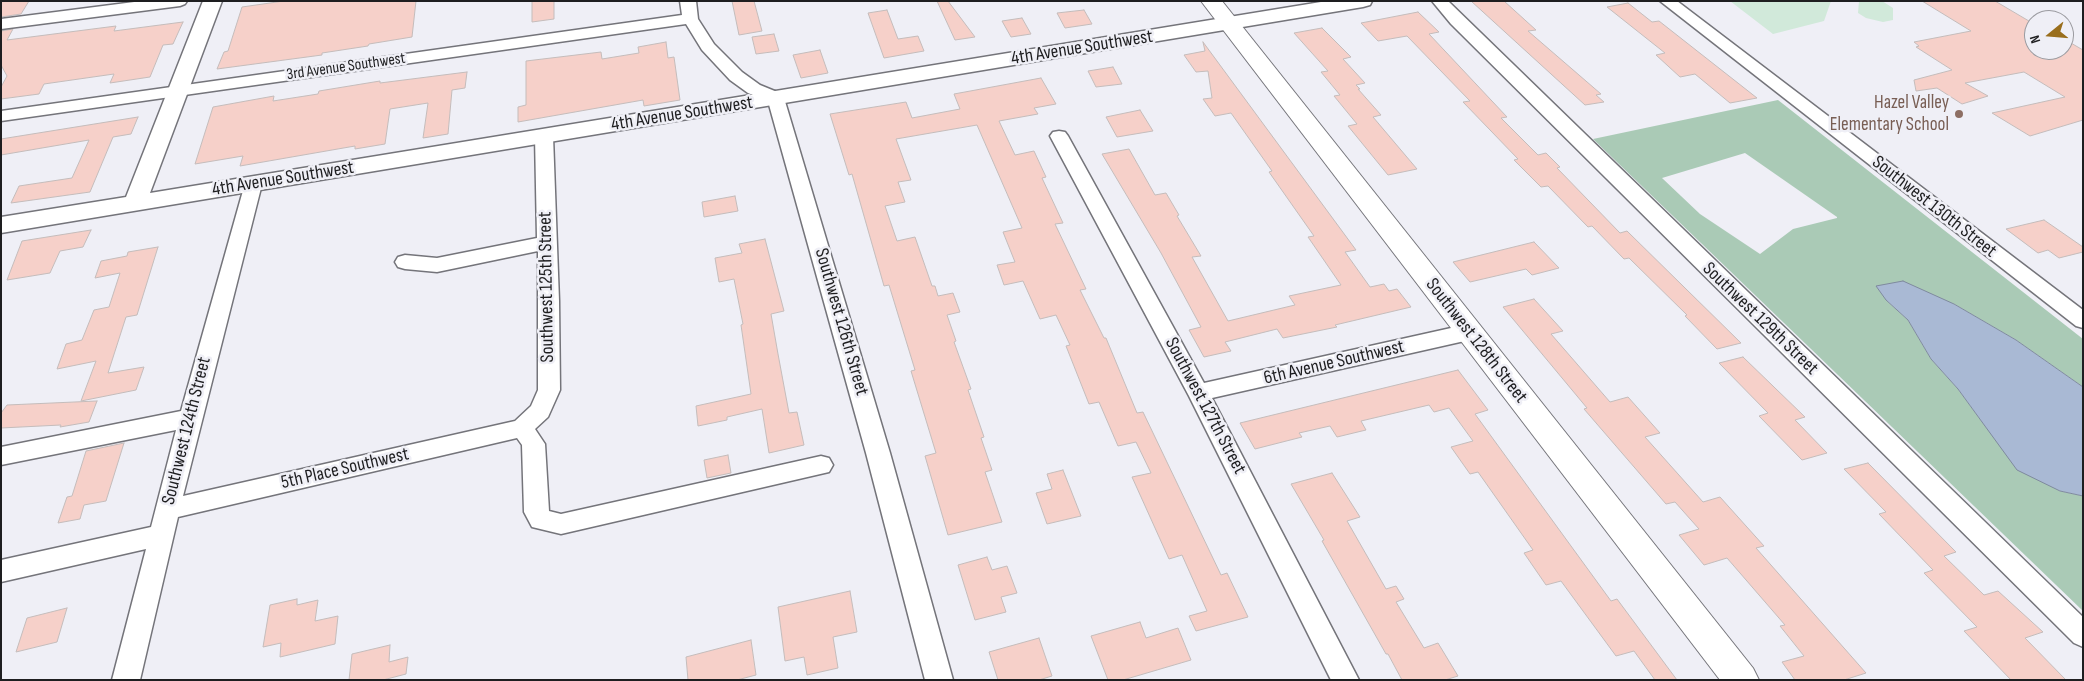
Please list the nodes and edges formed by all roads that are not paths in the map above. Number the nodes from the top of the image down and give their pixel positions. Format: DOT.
graph roads {
  1 [pos="180,1"];
  2 [pos="213,1"];
  3 [pos="1211,1"];
  4 [pos="1364,1"];
  5 [pos="1440,1"];
  6 [pos="1667,1"];
  7 [pos="689,10"];
  8 [pos="1,24"];
  9 [pos="1228,24"];
  10 [pos="179,90"];
  11 [pos="776,98"];
  12 [pos="1,116"];
  13 [pos="544,136"];
  14 [pos="1059,136"];
  15 [pos="254,184"];
  16 [pos="135,203"];
  17 [pos="1,225"];
  18 [pos="548,242"];
  19 [pos="405,262"];
  20 [pos="2083,321"];
  21 [pos="1469,332"];
  22 [pos="1199,393"];
  23 [pos="190,418"];
  24 [pos="522,428"];
  25 [pos="1,456"];
  26 [pos="820,465"];
  27 [pos="168,509"];
  28 [pos="161,535"];
  29 [pos="1,571"];
  30 [pos="2083,635"];
  31 [pos="126,680"];
  32 [pos="938,680"];
  33 [pos="1345,680"];
  34 [pos="1741,680"];
  1 -- 8 [label="street"];
  2 -- 10 [label="street"];
  3 -- 9 [label="main road, Southwest 128th Street"];
  4 -- 9 [label="street, 4th Avenue Southwest"];
  5 -- 30 [label="street, Southwest 129th Street"];
  6 -- 20 [label="street, Southwest 130th Street"];
  7 -- 10 [label="street, 3rd Avenue Southwest"];
  7 -- 11 [label="street"];
  9 -- 11 [label="street, 4th Avenue Southwest"];
  9 -- 21 [label="main road, Southwest 128th Street"];
  10 -- 12 [label="street, 3rd Avenue Southwest"];
  10 -- 16 [label="street"];
  11 -- 13 [label="street, 4th Avenue Southwest"];
  11 -- 32 [label="street, Southwest 126th Street"];
  13 -- 15 [label="street, 4th Avenue Southwest"];
  13 -- 18 [label="street, Southwest 125th Street"];
  14 -- 22 [label="street, Southwest 127th Street"];
  15 -- 16 [label="street, 4th Avenue Southwest"];
  15 -- 23 [label="street, Southwest 124th Street"];
  16 -- 17 [label="street, 4th Avenue Southwest"];
  18 -- 19 [label="street"];
  18 -- 24 [label="street, Southwest 125th Street"];
  21 -- 22 [label="street, 6th Avenue Southwest"];
  21 -- 34 [label="main road, Southwest 128th Street"];
  22 -- 33 [label="street, Southwest 127th Street"];
  23 -- 25 [label="street"];
  23 -- 27 [label="street, Southwest 124th Street"];
  24 -- 26 [label="street"];
  24 -- 27 [label="street, 5th Place Southwest"];
  27 -- 28 [label="street, Southwest 124th Street"];
  28 -- 29 [label="street"];
  28 -- 31 [label="street, Southwest 124th Street"];
}
